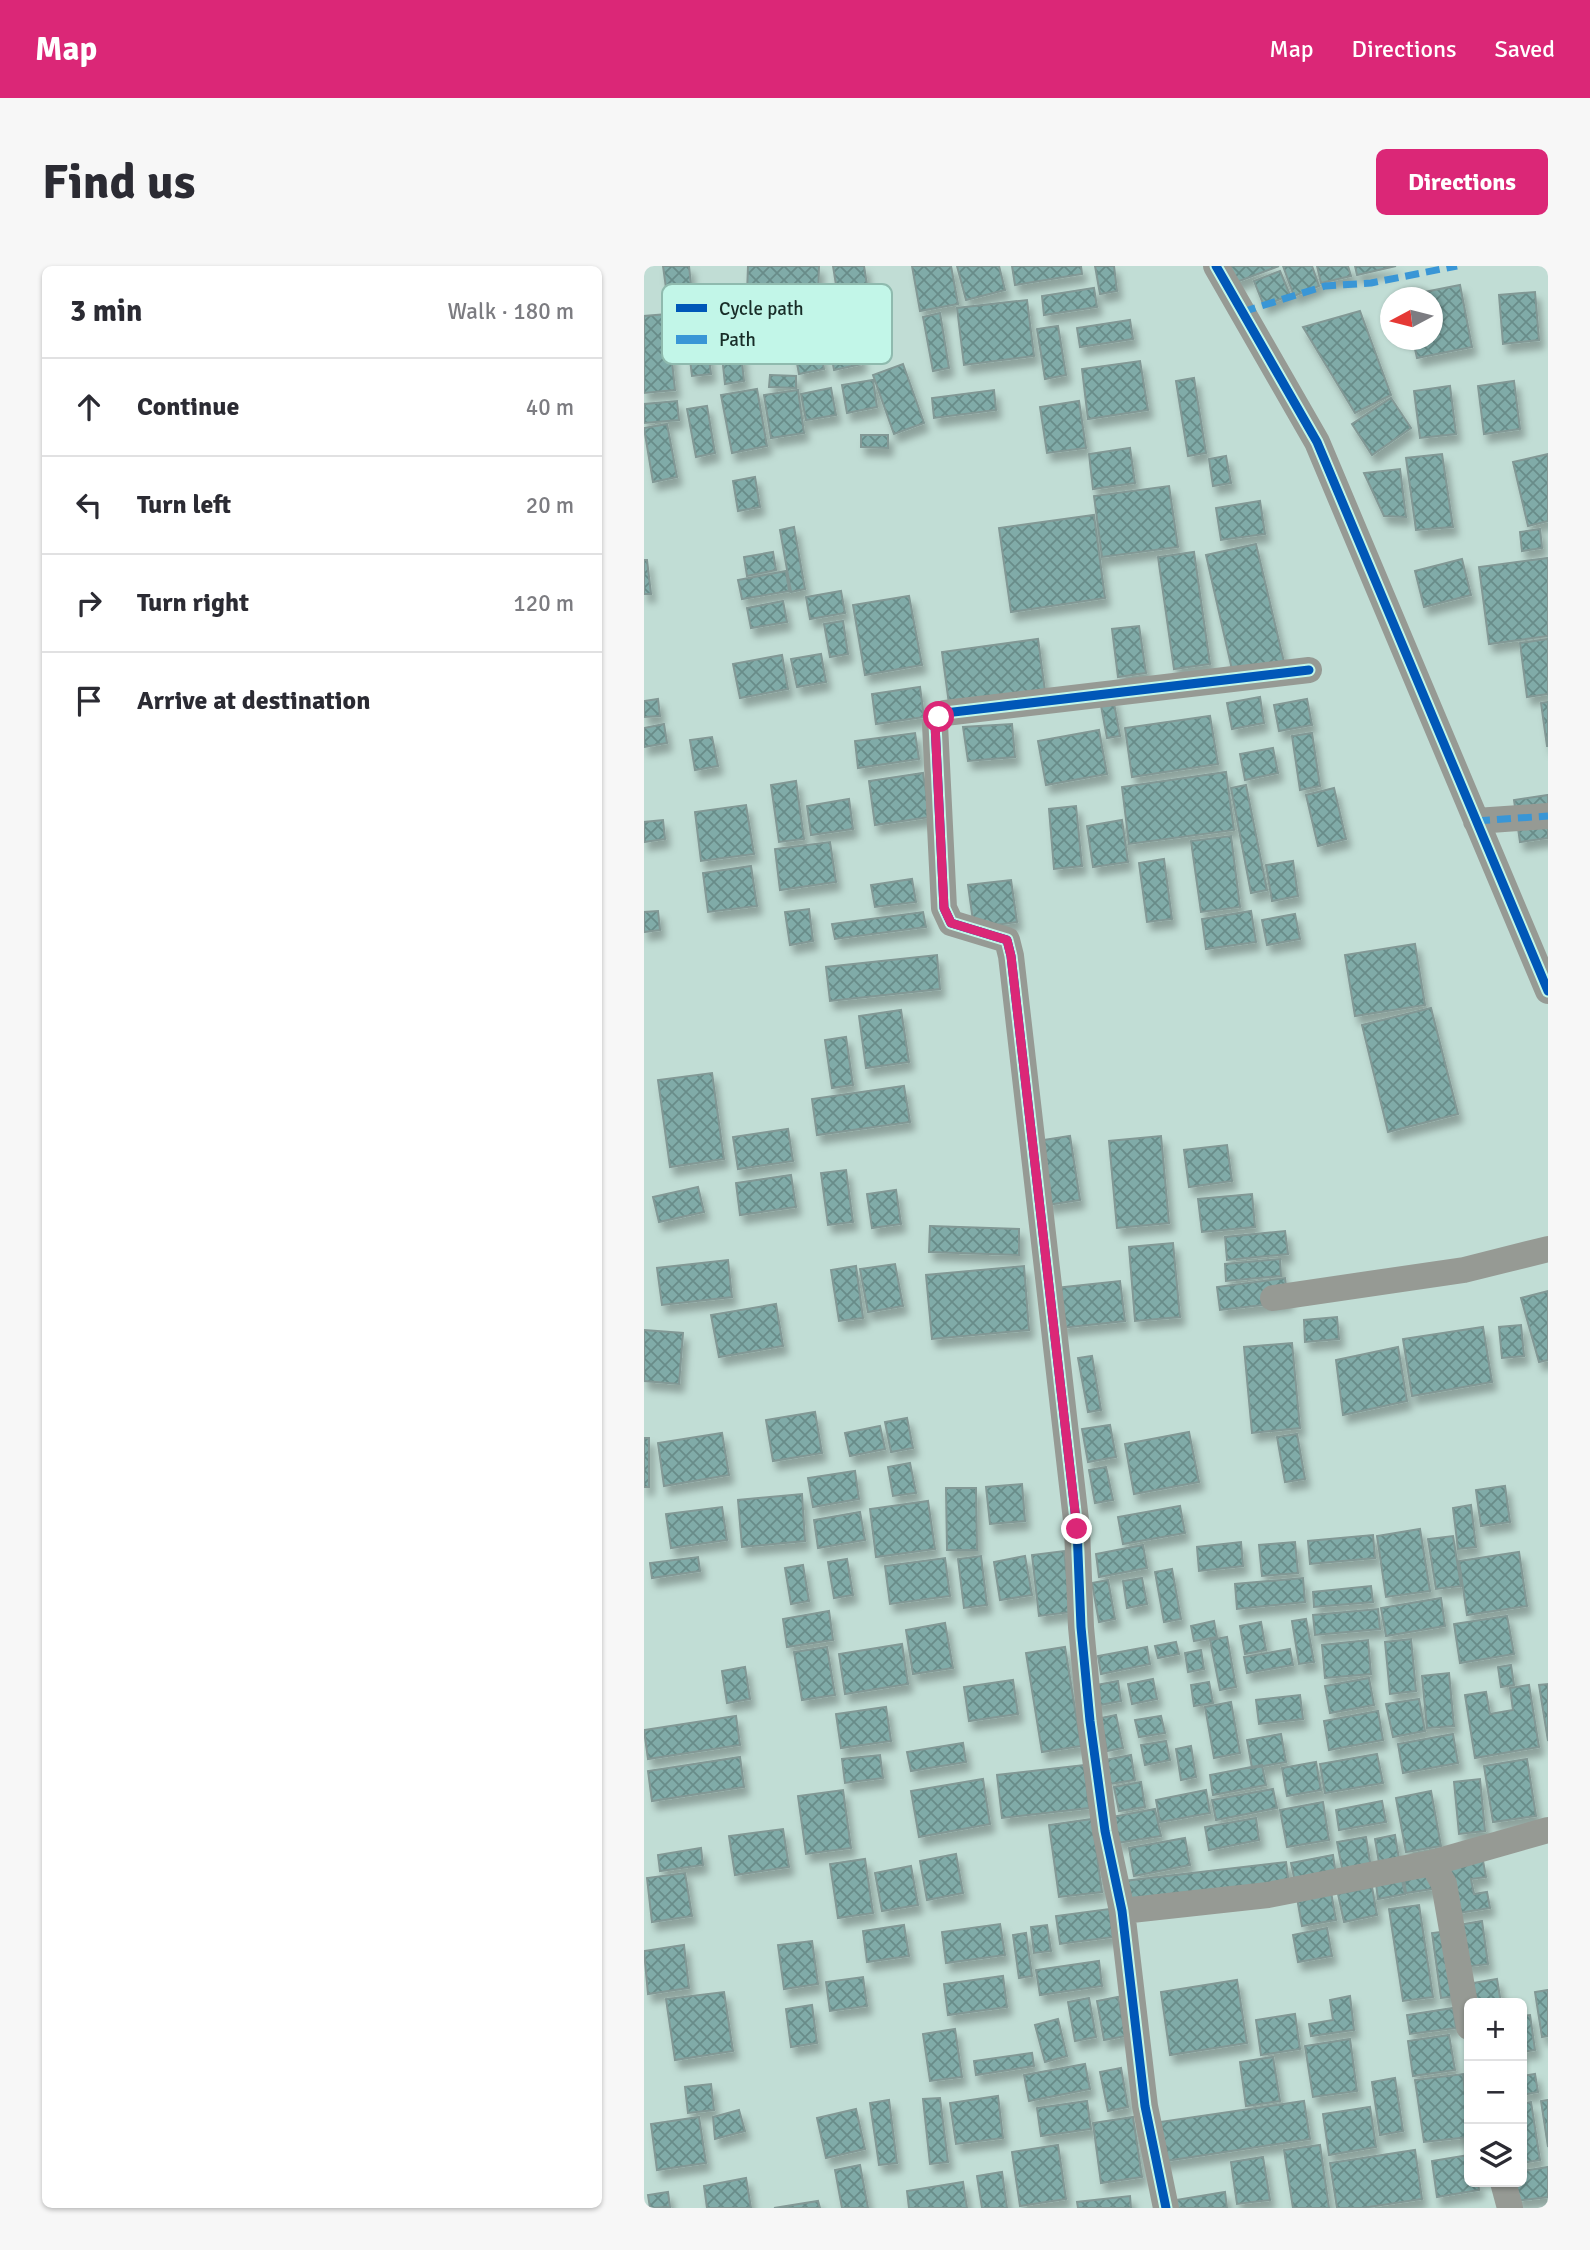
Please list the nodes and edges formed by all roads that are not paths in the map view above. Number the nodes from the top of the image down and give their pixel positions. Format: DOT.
graph roads {
  1 [pos="1216,266"];
  2 [pos="1309,670"];
  3 [pos="1548,816"];
  4 [pos="1476,821"];
  5 [pos="1548,991"];
  6 [pos="1548,1249"];
  7 [pos="1273,1298"];
  8 [pos="1548,1830"];
  9 [pos="1432,1863"];
  10 [pos="1122,1911"];
  11 [pos="1464,1998"];
  12 [pos="1504,2187"];
  13 [pos="1166,2208"];
  14 [pos="1510,2208"];
  1 -- 4 [label="street"];
  2 -- 10 [label="street"];
  3 -- 4 [label="street"];
  4 -- 5 [label="street"];
  6 -- 7 [label="street"];
  8 -- 9 [label="street"];
  9 -- 10 [label="street"];
  9 -- 11 [label="street"];
  10 -- 13 [label="street"];
  12 -- 14 [label="street"];
}
